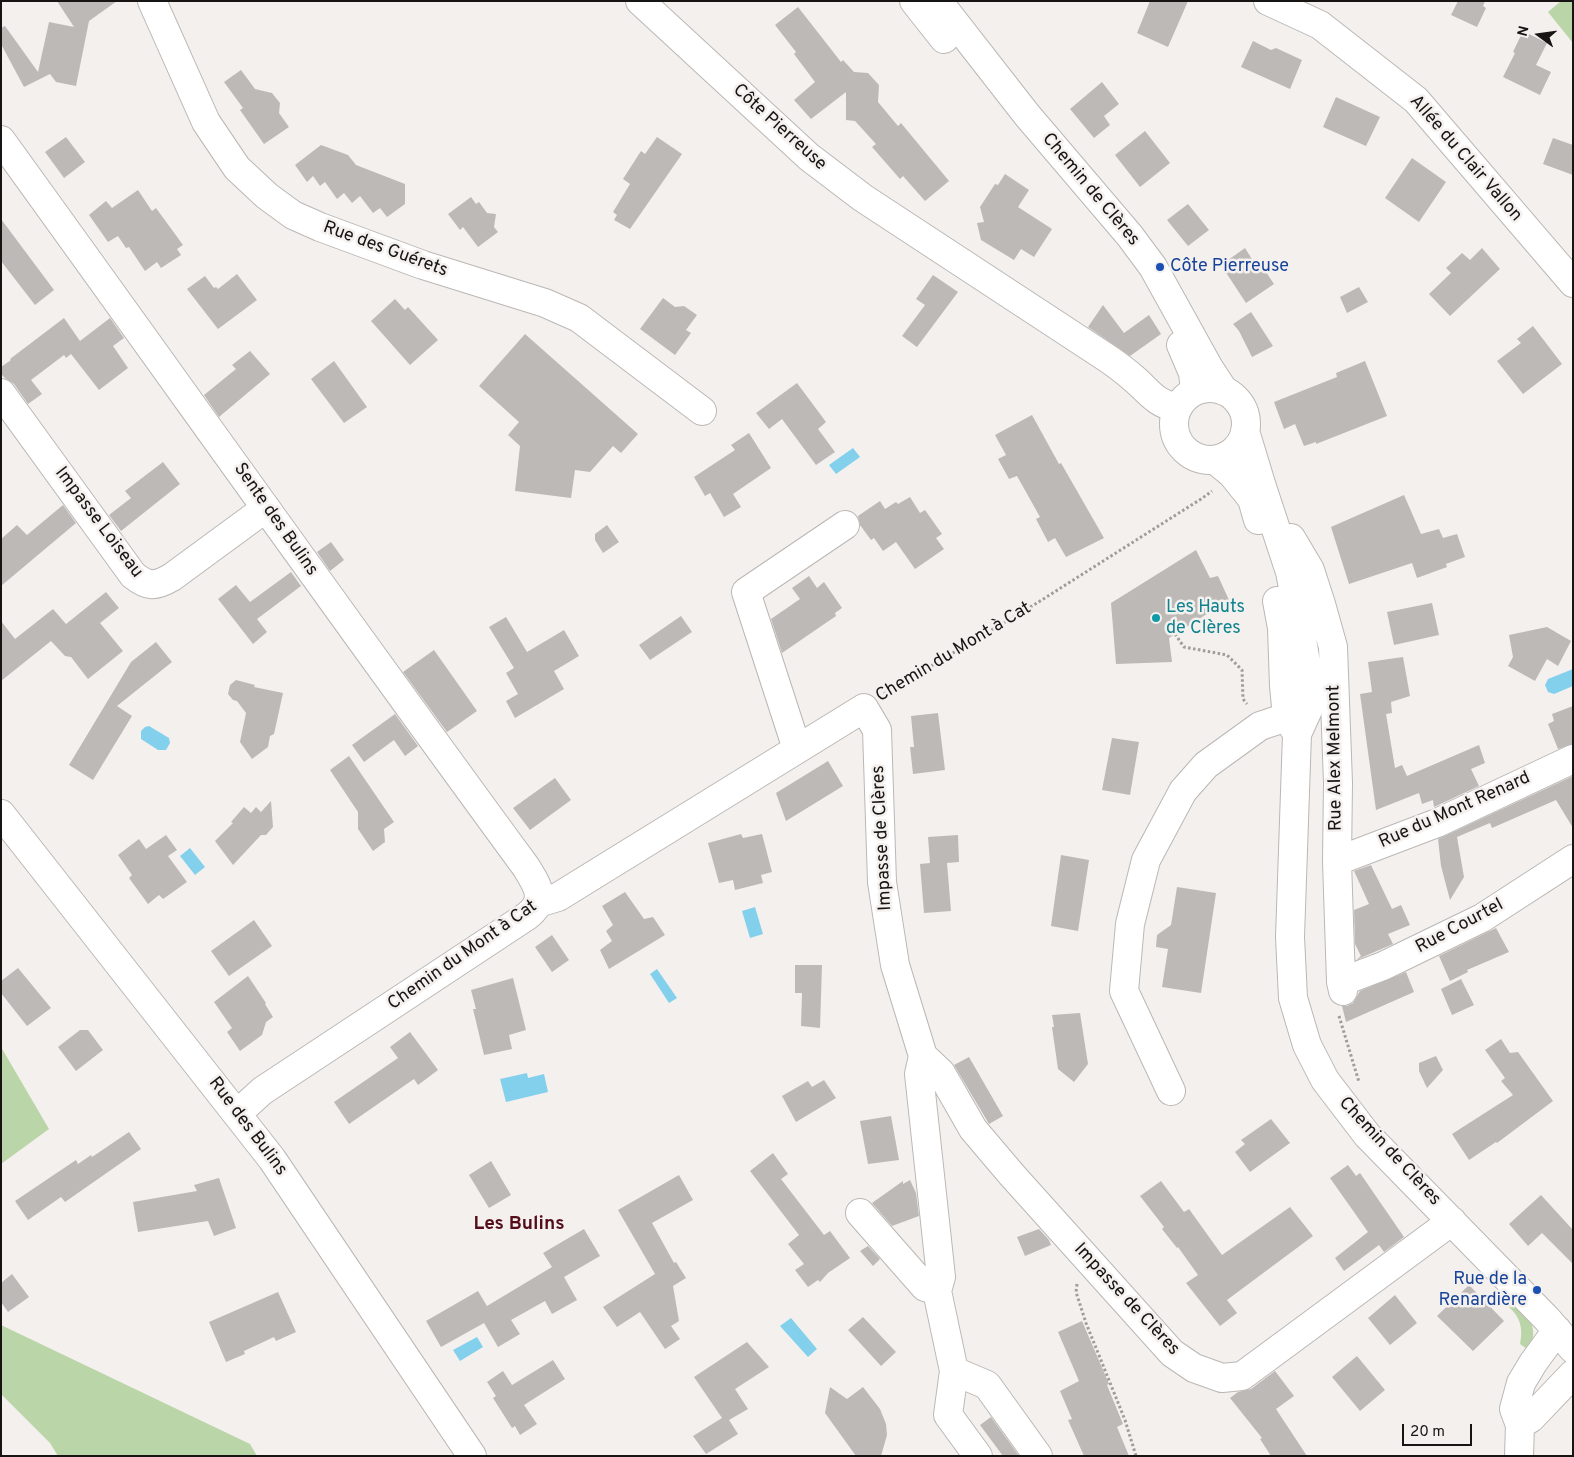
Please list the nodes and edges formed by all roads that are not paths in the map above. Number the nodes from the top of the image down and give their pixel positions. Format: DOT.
graph roads {
  1 [pos="152,1"];
  2 [pos="640,1"];
  3 [pos="914,1"];
  4 [pos="938,1"];
  5 [pos="1268,1"];
  6 [pos="1,140"];
  7 [pos="1573,283"];
  8 [pos="1224,391"];
  9 [pos="1,393"];
  10 [pos="1186,399"];
  11 [pos="702,411"];
  12 [pos="1245,431"];
  13 [pos="1215,460"];
  14 [pos="266,508"];
  15 [pos="845,525"];
  16 [pos="1288,534"];
  17 [pos="864,708"];
  18 [pos="1298,720"];
  19 [pos="797,749"];
  20 [pos="1573,760"];
  21 [pos="1,814"];
  22 [pos="1573,859"];
  23 [pos="1337,861"];
  24 [pos="538,903"];
  25 [pos="1342,986"];
  26 [pos="923,1056"];
  27 [pos="1171,1092"];
  28 [pos="238,1114"];
  29 [pos="860,1212"];
  30 [pos="1452,1221"];
  31 [pos="937,1291"];
  32 [pos="1565,1340"];
  33 [pos="954,1371"];
  34 [pos="1573,1374"];
  35 [pos="1520,1425"];
  36 [pos="472,1456"];
  37 [pos="978,1456"];
  38 [pos="1038,1456"];
  39 [pos="1519,1456"];
  1 -- 11 [label="street, Rue des Guérets"];
  2 -- 10 [label="street, Côte Pierreuse"];
  3 -- 10 [label="street, Chemin de Clères"];
  4 -- 8 [label="street, Chemin de Clères"];
  5 -- 7 [label="street, Allée du Clair Vallon"];
  6 -- 14 [label="street, Sente des Bulins"];
  8 -- 10 [label="street"];
  8 -- 12 [label="street"];
  9 -- 14 [label="street, Impasse Loiseau"];
  10 -- 13 [label="street"];
  12 -- 13 [label="street"];
  12 -- 18 [label="street, Chemin de Clères"];
  13 -- 18 [label="street, Chemin de Clères"];
  14 -- 24 [label="street, Sente des Bulins"];
  15 -- 19 [label="street"];
  16 -- 23 [label="street, Rue Alex Melmont"];
  17 -- 19 [label="street, Chemin du Mont à Cat"];
  17 -- 26 [label="street, Impasse de Clères"];
  18 -- 27 [label="street"];
  18 -- 30 [label="street, Chemin de Clères"];
  19 -- 24 [label="street, Chemin du Mont à Cat"];
  20 -- 23 [label="street, Rue du Mont Renard"];
  21 -- 28 [label="street, Rue des Bulins"];
  22 -- 25 [label="street, Rue Courtel"];
  23 -- 25 [label="street, Rue Alex Melmont"];
  24 -- 28 [label="street, Chemin du Mont à Cat"];
  26 -- 30 [label="street, Impasse de Clères"];
  26 -- 31 [label="street, Impasse de Clères"];
  28 -- 36 [label="street, Rue des Bulins"];
  29 -- 31 [label="street"];
  30 -- 32 [label="street, Chemin de Clères"];
  31 -- 33 [label="street, Impasse de Clères"];
  32 -- 35 [label="street"];
  33 -- 37 [label="street, Impasse de Clères"];
  33 -- 38 [label="street"];
  34 -- 35 [label="street"];
  35 -- 39 [label="street"];
}
